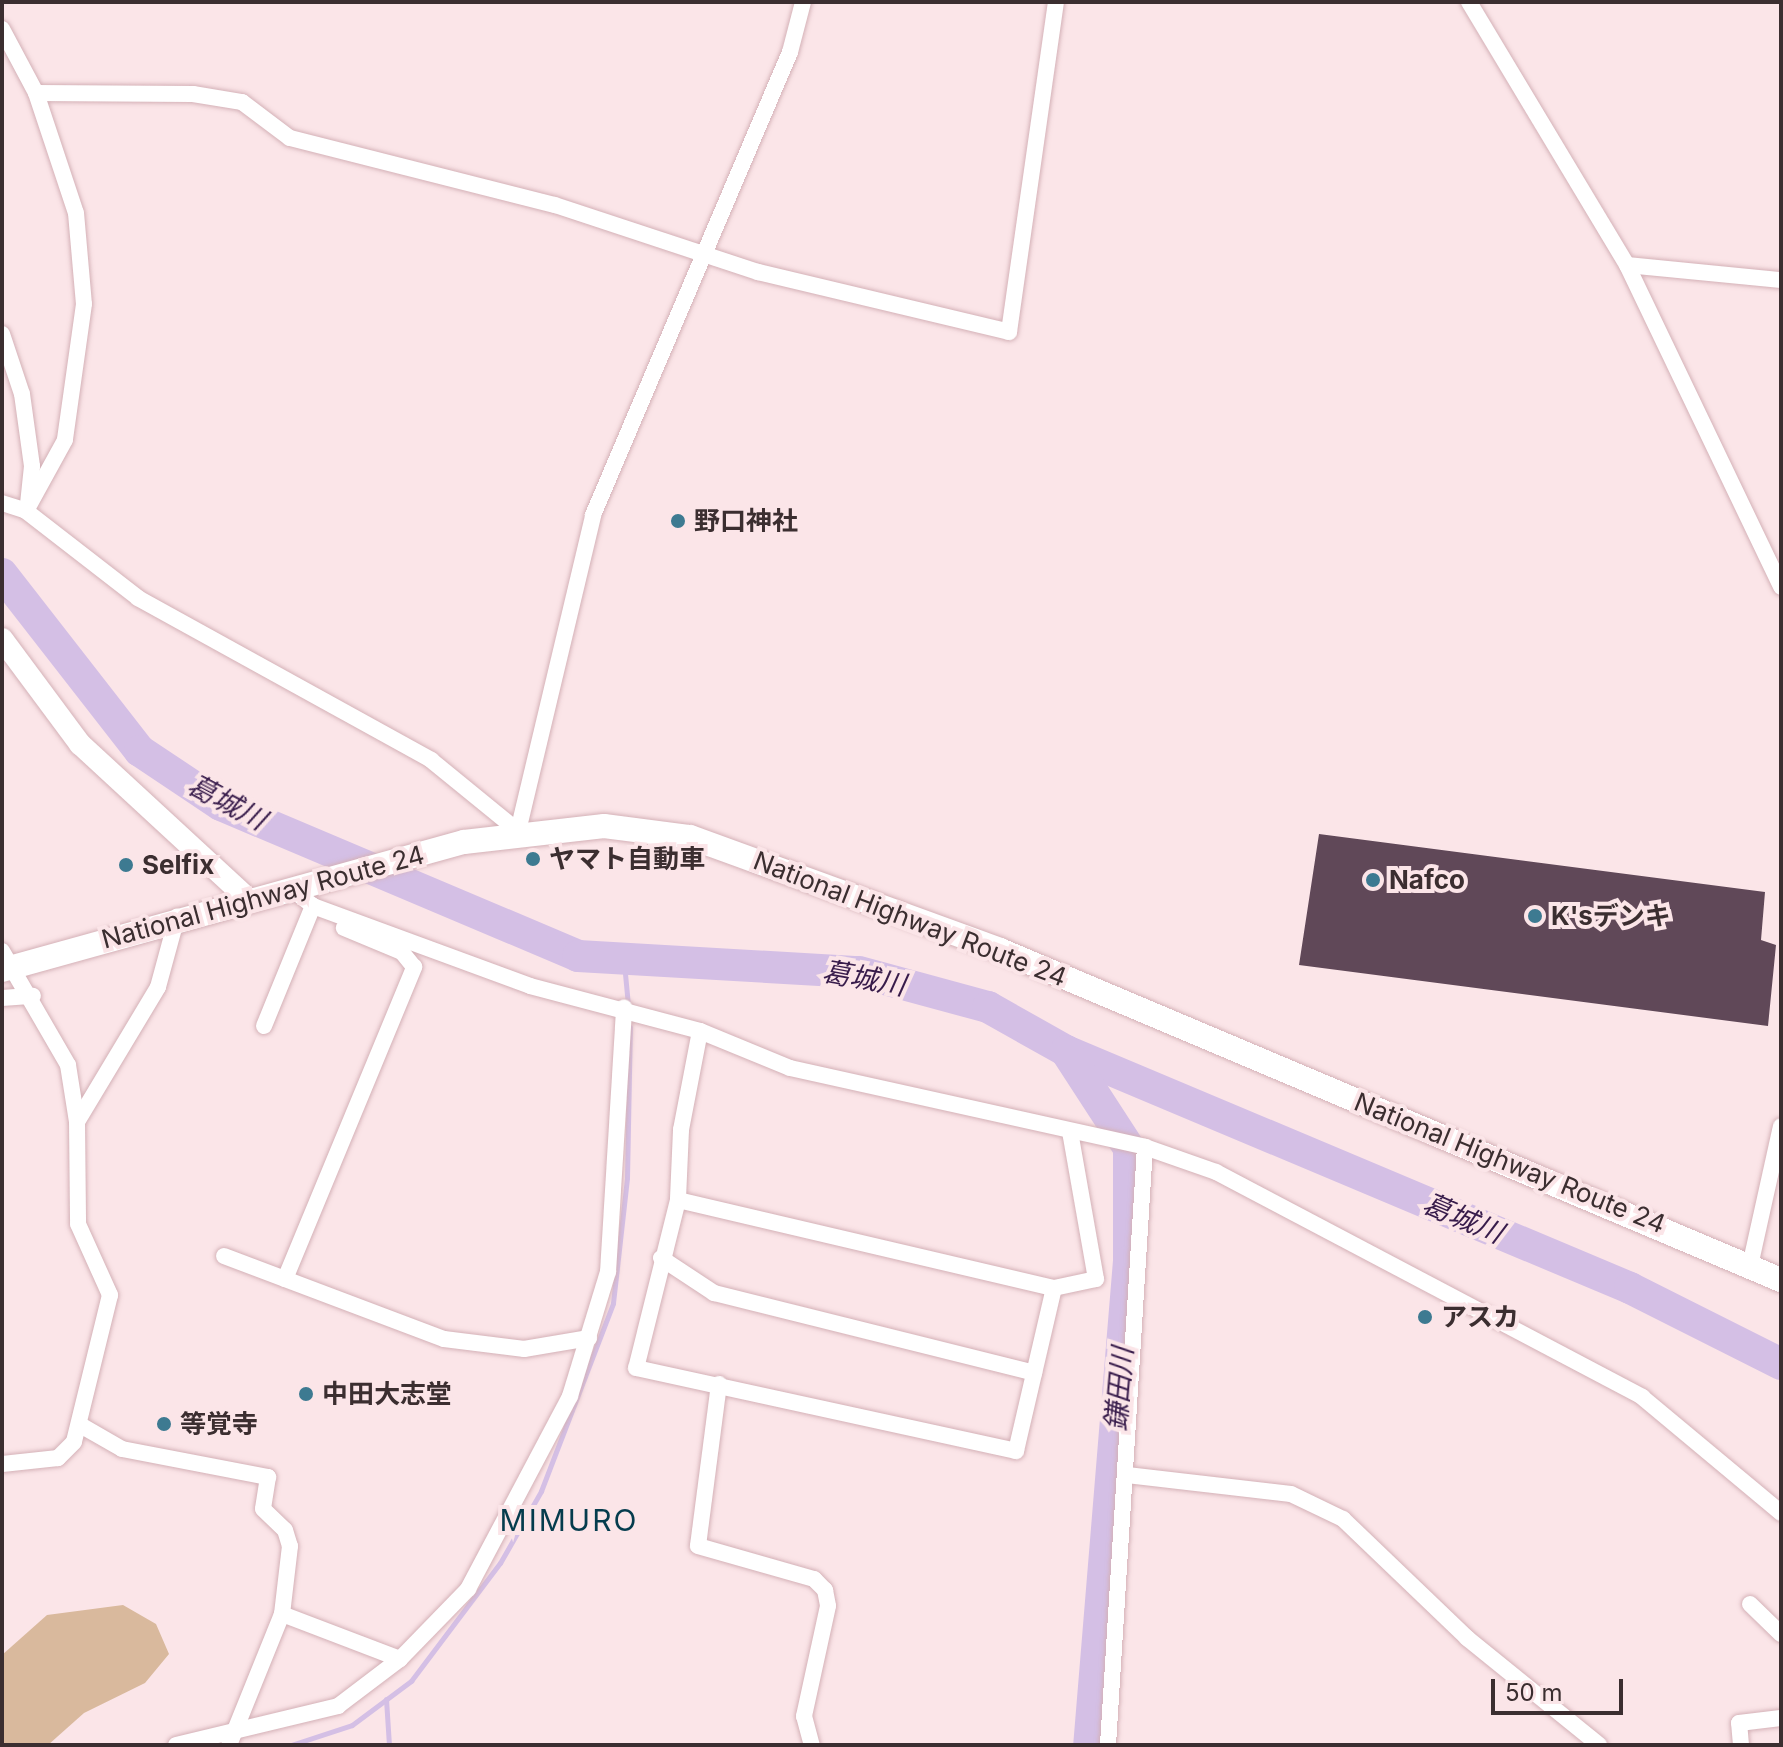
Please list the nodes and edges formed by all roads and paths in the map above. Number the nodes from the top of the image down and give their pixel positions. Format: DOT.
graph roads {
  1 [pos="803,2"];
  2 [pos="1056,2"];
  3 [pos="1469,2"];
  4 [pos="2,29"];
  5 [pos="36,93"];
  6 [pos="702,252"];
  7 [pos="1627,265"];
  8 [pos="1781,280"];
  9 [pos="2,334"];
  10 [pos="2,503"];
  11 [pos="26,511"];
  12 [pos="1781,587"];
  13 [pos="2,639"];
  14 [pos="518,831"];
  15 [pos="310,898"];
  16 [pos="249,900"];
  17 [pos="177,917"];
  18 [pos="7,963"];
  19 [pos="33,996"];
  20 [pos="2,998"];
  21 [pos="624,1007"];
  22 [pos="264,1026"];
  23 [pos="700,1031"];
  24 [pos="77,1122"];
  25 [pos="1781,1126"];
  26 [pos="1077,1134"];
  27 [pos="1145,1147"];
  28 [pos="678,1200"];
  29 [pos="224,1256"];
  30 [pos="661,1258"];
  31 [pos="1750,1266"];
  32 [pos="285,1279"];
  33 [pos="1781,1280"];
  34 [pos="1054,1288"];
  35 [pos="589,1338"];
  36 [pos="1034,1373"];
  37 [pos="719,1384"];
  38 [pos="82,1426"];
  39 [pos="2,1464"];
  40 [pos="1127,1475"];
  41 [pos="1781,1513"];
  42 [pos="1750,1604"];
  43 [pos="282,1614"];
  44 [pos="1781,1634"];
  45 [pos="400,1659"];
  46 [pos="1781,1718"];
  47 [pos="231,1726"];
  48 [pos="176,1745"];
  49 [pos="229,1745"];
  50 [pos="812,1745"];
  51 [pos="1108,1745"];
  52 [pos="1599,1745"];
  53 [pos="1741,1745"];
  1 -- 6 [label="street"];
  2 -- 6 [label="street"];
  3 -- 7 [label="street"];
  4 -- 5 [label="street"];
  5 -- 6 [label="street"];
  5 -- 11 [label="street"];
  6 -- 14 [label="street"];
  7 -- 8 [label="street"];
  7 -- 12 [label="street"];
  9 -- 11 [label="street"];
  10 -- 11 [label="street"];
  11 -- 14 [label="street"];
  13 -- 16 [label="main road"];
  14 -- 15 [label="highway, National Highway Route 24"];
  14 -- 31 [label="highway, National Highway Route 24"];
  15 -- 16 [label="highway, National Highway Route 24"];
  15 -- 21 [label="street"];
  15 -- 22 [label="street"];
  15 -- 32 [label="street"];
  16 -- 17 [label="highway, National Highway Route 24"];
  17 -- 18 [label="highway, National Highway Route 24"];
  17 -- 24 [label="street"];
  18 -- 19 [label="street"];
  19 -- 20 [label="street"];
  19 -- 24 [label="street"];
  21 -- 23 [label="street"];
  21 -- 35 [label="street"];
  23 -- 26 [label="street"];
  23 -- 28 [label="street"];
  24 -- 38 [label="street"];
  25 -- 31 [label="street"];
  26 -- 27 [label="street"];
  26 -- 34 [label="street"];
  27 -- 40 [label="street"];
  27 -- 41 [label="street"];
  28 -- 30 [label="street"];
  28 -- 34 [label="street"];
  29 -- 32 [label="street"];
  30 -- 36 [label="street"];
  30 -- 37 [label="street"];
  31 -- 33 [label="highway, National Highway Route 24"];
  32 -- 35 [label="street"];
  34 -- 36 [label="street"];
  35 -- 45 [label="street"];
  36 -- 37 [label="street"];
  37 -- 50 [label="street"];
  38 -- 39 [label="street"];
  38 -- 43 [label="street"];
  40 -- 51 [label="street"];
  40 -- 52 [label="street"];
  42 -- 44 [label="street"];
  43 -- 45 [label="street"];
  43 -- 47 [label="street"];
  45 -- 47 [label="street"];
  46 -- 53 [label="street"];
  47 -- 48 [label="street"];
  47 -- 49 [label="street"];
}
